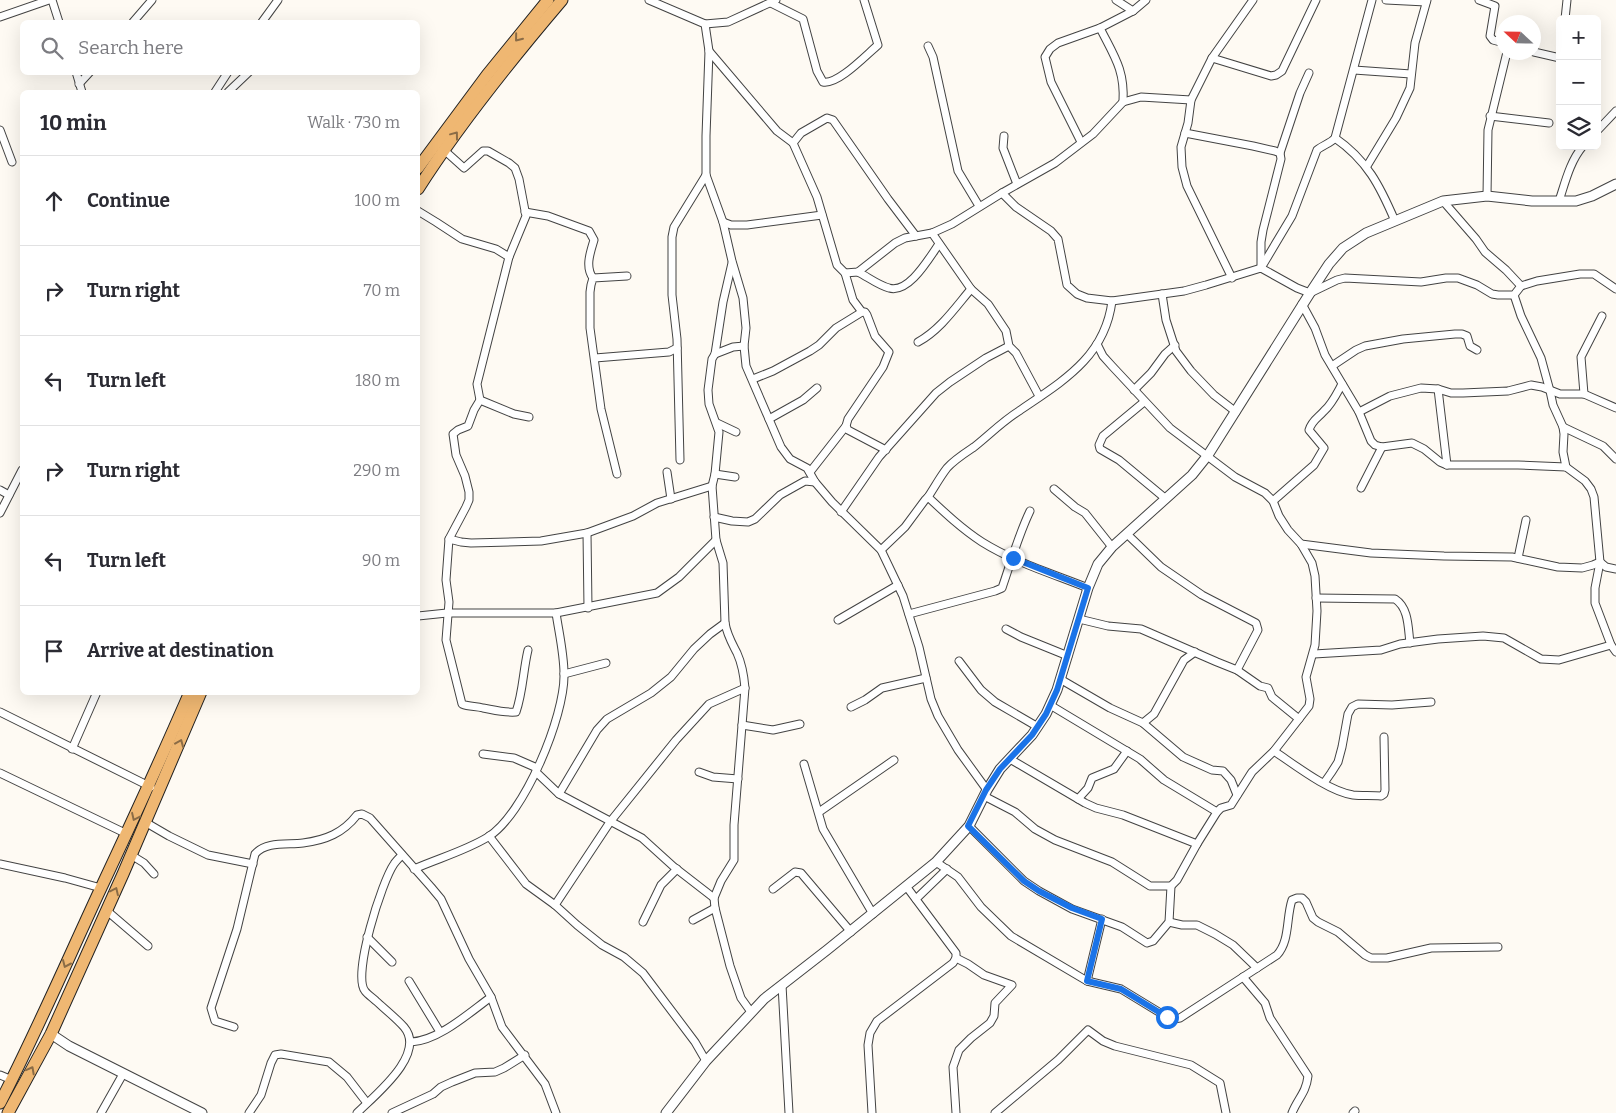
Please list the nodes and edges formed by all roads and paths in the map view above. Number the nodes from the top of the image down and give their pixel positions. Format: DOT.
graph roads {
  1 [pos="50,0"];
  2 [pos="152,0"];
  3 [pos="278,0"];
  4 [pos="548,0"];
  5 [pos="562,0"];
  6 [pos="649,0"];
  7 [pos="864,0"];
  8 [pos="1116,0"];
  9 [pos="1146,0"];
  10 [pos="1253,0"];
  11 [pos="1316,0"];
  12 [pos="1372,0"];
  13 [pos="1386,0"];
  14 [pos="1479,0"];
  15 [pos="1567,0"];
  16 [pos="1426,1"];
  17 [pos="773,2"];
  18 [pos="1496,3"];
  19 [pos="1132,11"];
  20 [pos="1566,15"];
  21 [pos="0,17"];
  22 [pos="58,20"];
  23 [pos="135,20"];
  24 [pos="263,20"];
  25 [pos="705,24"];
  26 [pos="1100,28"];
  27 [pos="1496,41"];
  28 [pos="928,46"];
  29 [pos="709,51"];
  30 [pos="1541,54"];
  31 [pos="1556,57"];
  32 [pos="1212,58"];
  33 [pos="1505,60"];
  34 [pos="1354,70"];
  35 [pos="1309,73"];
  36 [pos="1411,74"];
  37 [pos="77,75"];
  38 [pos="87,75"];
  39 [pos="226,75"];
  40 [pos="245,75"];
  41 [pos="79,84"];
  42 [pos="81,90"];
  43 [pos="218,90"];
  44 [pos="230,90"];
  45 [pos="1190,100"];
  46 [pos="1123,102"];
  47 [pos="1616,111"];
  48 [pos="1490,116"];
  49 [pos="1549,123"];
  50 [pos="1601,127"];
  51 [pos="0,130"];
  52 [pos="1185,133"];
  53 [pos="1004,136"];
  54 [pos="1335,138"];
  55 [pos="1081,142"];
  56 [pos="793,144"];
  57 [pos="444,150"];
  58 [pos="1580,150"];
  59 [pos="1280,153"];
  60 [pos="12,162"];
  61 [pos="425,164"];
  62 [pos="1367,166"];
  63 [pos="706,175"];
  64 [pos="420,182"];
  65 [pos="1017,184"];
  66 [pos="1616,184"];
  67 [pos="1002,193"];
  68 [pos="1487,196"];
  69 [pos="1443,201"];
  70 [pos="1559,202"];
  71 [pos="980,206"];
  72 [pos="420,212"];
  73 [pos="525,212"];
  74 [pos="822,215"];
  75 [pos="1395,220"];
  76 [pos="724,222"];
  77 [pos="932,233"];
  78 [pos="916,236"];
  79 [pos="939,244"];
  80 [pos="509,257"];
  81 [pos="732,261"];
  82 [pos="1260,268"];
  83 [pos="858,272"];
  84 [pos="845,273"];
  85 [pos="627,276"];
  86 [pos="593,278"];
  87 [pos="1232,278"];
  88 [pos="1521,286"];
  89 [pos="971,289"];
  90 [pos="1616,289"];
  91 [pos="1310,293"];
  92 [pos="1162,294"];
  93 [pos="1514,295"];
  94 [pos="1112,301"];
  95 [pos="1302,304"];
  96 [pos="862,312"];
  97 [pos="1602,316"];
  98 [pos="918,342"];
  99 [pos="1096,344"];
  100 [pos="1175,345"];
  101 [pos="744,346"];
  102 [pos="1009,346"];
  103 [pos="677,348"];
  104 [pos="1477,350"];
  105 [pos="669,352"];
  106 [pos="715,354"];
  107 [pos="677,357"];
  108 [pos="595,358"];
  109 [pos="1332,366"];
  110 [pos="753,379"];
  111 [pos="1342,384"];
  112 [pos="817,388"];
  113 [pos="1438,389"];
  114 [pos="1134,390"];
  115 [pos="1550,391"];
  116 [pos="1584,394"];
  117 [pos="1039,396"];
  118 [pos="480,400"];
  119 [pos="1144,402"];
  120 [pos="1616,408"];
  121 [pos="1236,412"];
  122 [pos="1359,412"];
  123 [pos="529,417"];
  124 [pos="769,418"];
  125 [pos="717,423"];
  126 [pos="846,426"];
  127 [pos="1563,427"];
  128 [pos="736,432"];
  129 [pos="1382,447"];
  130 [pos="886,450"];
  131 [pos="1208,455"];
  132 [pos="1616,459"];
  133 [pos="680,460"];
  134 [pos="1447,464"];
  135 [pos="1566,467"];
  136 [pos="667,472"];
  137 [pos="810,472"];
  138 [pos="20,474"];
  139 [pos="617,474"];
  140 [pos="715,474"];
  141 [pos="734,477"];
  142 [pos="815,482"];
  143 [pos="712,486"];
  144 [pos="1361,488"];
  145 [pos="1054,489"];
  146 [pos="0,490"];
  147 [pos="9,495"];
  148 [pos="928,497"];
  149 [pos="1166,498"];
  150 [pos="671,499"];
  151 [pos="1273,501"];
  152 [pos="1030,511"];
  153 [pos="841,512"];
  154 [pos="0,513"];
  155 [pos="714,517"];
  156 [pos="1526,520"];
  157 [pos="587,533"];
  158 [pos="1127,534"];
  159 [pos="449,539"];
  160 [pos="716,540"];
  161 [pos="1301,544"];
  162 [pos="1112,546"];
  163 [pos="881,550"];
  164 [pos="1013,558"];
  165 [pos="1518,558"];
  166 [pos="1600,562"];
  167 [pos="1616,569"];
  168 [pos="898,585"];
  169 [pos="1088,588"];
  170 [pos="1316,598"];
  171 [pos="588,608"];
  172 [pos="447,613"];
  173 [pos="556,613"];
  174 [pos="908,614"];
  175 [pos="420,616"];
  176 [pos="1079,619"];
  177 [pos="838,620"];
  178 [pos="725,623"];
  179 [pos="1006,628"];
  180 [pos="1410,643"];
  181 [pos="1611,645"];
  182 [pos="528,650"];
  183 [pos="1195,652"];
  184 [pos="1616,652"];
  185 [pos="1314,654"];
  186 [pos="1068,656"];
  187 [pos="959,661"];
  188 [pos="606,663"];
  189 [pos="1237,670"];
  190 [pos="564,674"];
  191 [pos="926,678"];
  192 [pos="1060,679"];
  193 [pos="745,688"];
  194 [pos="96,695"];
  195 [pos="189,695"];
  196 [pos="200,695"];
  197 [pos="1431,702"];
  198 [pos="1050,705"];
  199 [pos="851,707"];
  200 [pos="0,712"];
  201 [pos="1299,720"];
  202 [pos="1143,723"];
  203 [pos="800,724"];
  204 [pos="742,726"];
  205 [pos="1038,727"];
  206 [pos="1384,736"];
  207 [pos="72,749"];
  208 [pos="1127,751"];
  209 [pos="1274,751"];
  210 [pos="483,754"];
  211 [pos="1010,759"];
  212 [pos="894,760"];
  213 [pos="804,764"];
  214 [pos="536,770"];
  215 [pos="699,772"];
  216 [pos="0,773"];
  217 [pos="738,779"];
  218 [pos="1324,783"];
  219 [pos="153,788"];
  220 [pos="985,793"];
  221 [pos="559,794"];
  222 [pos="1237,795"];
  223 [pos="1078,799"];
  224 [pos="819,812"];
  225 [pos="1217,812"];
  226 [pos="145,822"];
  227 [pos="610,822"];
  228 [pos="968,826"];
  229 [pos="127,834"];
  230 [pos="489,836"];
  231 [pos="1197,844"];
  232 [pos="131,855"];
  233 [pos="402,855"];
  234 [pos="936,862"];
  235 [pos="0,864"];
  236 [pos="252,864"];
  237 [pos="414,869"];
  238 [pos="677,869"];
  239 [pos="947,870"];
  240 [pos="154,874"];
  241 [pos="906,886"];
  242 [pos="1171,886"];
  243 [pos="101,888"];
  244 [pos="774,889"];
  245 [pos="714,898"];
  246 [pos="916,899"];
  247 [pos="555,905"];
  248 [pos="715,908"];
  249 [pos="106,910"];
  250 [pos="873,914"];
  251 [pos="1102,919"];
  252 [pos="693,920"];
  253 [pos="643,922"];
  254 [pos="1169,922"];
  255 [pos="851,932"];
  256 [pos="367,937"];
  257 [pos="148,946"];
  258 [pos="1498,947"];
  259 [pos="956,958"];
  260 [pos="392,962"];
  261 [pos="1257,968"];
  262 [pos="1243,977"];
  263 [pos="409,981"];
  264 [pos="1087,981"];
  265 [pos="782,985"];
  266 [pos="491,997"];
  267 [pos="751,1012"];
  268 [pos="234,1027"];
  269 [pos="440,1032"];
  270 [pos="51,1034"];
  271 [pos="410,1042"];
  272 [pos="525,1055"];
  273 [pos="706,1061"];
  274 [pos="124,1074"];
  275 [pos="0,1075"];
  276 [pos="12,1080"];
  277 [pos="0,1103"];
  278 [pos="367,1103"];
  279 [pos="8,1113"];
  280 [pos="101,1113"];
  281 [pos="202,1113"];
  282 [pos="249,1113"];
  283 [pos="357,1113"];
  284 [pos="392,1113"];
  285 [pos="556,1113"];
  286 [pos="666,1113"];
  287 [pos="789,1113"];
  288 [pos="872,1113"];
  289 [pos="956,1113"];
  290 [pos="995,1113"];
  291 [pos="1226,1113"];
  292 [pos="1292,1113"];
  1 -- 21 [label="street"];
  1 -- 22 [label="street"];
  2 -- 23 [label="street"];
  3 -- 24 [label="street"];
  4 -- 61 [label="main road, one-way"];
  57 -- 5 [label="main road, one-way"];
  6 -- 25 [label="street"];
  7 -- 17 [label="street"];
  8 -- 19 [label="street"];
  9 -- 19 [label="street"];
  10 -- 32 [label="street"];
  11 -- 32 [label="street"];
  12 -- 34 [label="street"];
  13 -- 16 [label="street"];
  14 -- 18 [label="street"];
  15 -- 20 [label="street"];
  16 -- 36 [label="street"];
  17 -- 25 [label="street"];
  18 -- 27 [label="street"];
  19 -- 26 [label="street"];
  25 -- 29 [label="street"];
  26 -- 46 [label="street"];
  26 -- 55 [label="street"];
  28 -- 71 [label="street"];
  29 -- 56 [label="street"];
  29 -- 63 [label="street"];
  30 -- 31 [label="street"];
  32 -- 45 [label="street"];
  33 -- 48 [label="street"];
  34 -- 36 [label="street"];
  34 -- 54 [label="street"];
  35 -- 59 [label="street"];
  36 -- 62 [label="street"];
  37 -- 41 [label="street"];
  38 -- 41 [label="street"];
  39 -- 43 [label="street"];
  40 -- 44 [label="street"];
  41 -- 42 [label="street"];
  45 -- 46 [label="street"];
  45 -- 52 [label="street"];
  46 -- 55 [label="street"];
  47 -- 50 [label="street"];
  48 -- 49 [label="street"];
  48 -- 68 [label="street"];
  51 -- 60 [label="street"];
  52 -- 59 [label="street"];
  52 -- 87 [label="street"];
  53 -- 65 [label="street"];
  54 -- 62 [label="street"];
  54 -- 82 [label="street"];
  55 -- 65 [label="street"];
  56 -- 74 [label="street"];
  56 -- 78 [label="street"];
  57 -- 61 [label="main road"];
  57 -- 73 [label="street"];
  58 -- 70 [label="street"];
  59 -- 82 [label="street"];
  61 -- 64 [label="main road"];
  62 -- 75 [label="street"];
  63 -- 76 [label="street"];
  63 -- 103 [label="street"];
  65 -- 67 [label="street"];
  66 -- 70 [label="street"];
  67 -- 71 [label="street"];
  67 -- 94 [label="street"];
  68 -- 69 [label="street"];
  68 -- 70 [label="street"];
  69 -- 75 [label="street"];
  69 -- 88 [label="street"];
  71 -- 77 [label="street"];
  72 -- 80 [label="street"];
  73 -- 80 [label="street"];
  73 -- 86 [label="street"];
  74 -- 76 [label="street"];
  74 -- 84 [label="street"];
  75 -- 91 [label="street"];
  76 -- 81 [label="street"];
  77 -- 78 [label="street"];
  77 -- 79 [label="street"];
  78 -- 83 [label="street"];
  79 -- 83 [label="street"];
  79 -- 89 [label="street"];
  80 -- 118 [label="street"];
  81 -- 101 [label="street"];
  81 -- 106 [label="street"];
  82 -- 87 [label="street"];
  82 -- 91 [label="street"];
  83 -- 84 [label="street"];
  84 -- 96 [label="street"];
  85 -- 86 [label="street"];
  86 -- 108 [label="street"];
  87 -- 92 [label="street"];
  88 -- 90 [label="street"];
  88 -- 93 [label="street"];
  89 -- 98 [label="street"];
  89 -- 102 [label="street"];
  91 -- 93 [label="street"];
  91 -- 95 [label="street"];
  92 -- 94 [label="street"];
  92 -- 100 [label="street"];
  93 -- 115 [label="street"];
  94 -- 99 [label="street"];
  95 -- 109 [label="street"];
  95 -- 121 [label="street"];
  96 -- 110 [label="street"];
  96 -- 126 [label="street"];
  97 -- 116 [label="street"];
  99 -- 114 [label="street"];
  99 -- 117 [label="street"];
  100 -- 114 [label="street"];
  100 -- 121 [label="street"];
  101 -- 106 [label="street"];
  101 -- 110 [label="street"];
  102 -- 117 [label="street"];
  102 -- 130 [label="street"];
  103 -- 105 [label="street"];
  103 -- 107 [label="street"];
  104 -- 109 [label="street"];
  105 -- 107 [label="street"];
  105 -- 108 [label="street"];
  106 -- 125 [label="street"];
  107 -- 133 [label="street"];
  108 -- 139 [label="street"];
  109 -- 111 [label="street"];
  110 -- 124 [label="street"];
  111 -- 122 [label="street"];
  111 -- 151 [label="street"];
  112 -- 124 [label="street"];
  113 -- 115 [label="street"];
  113 -- 122 [label="street"];
  113 -- 134 [label="street"];
  114 -- 119 [label="street"];
  115 -- 116 [label="street"];
  115 -- 127 [label="street"];
  116 -- 120 [label="street"];
  117 -- 148 [label="street"];
  118 -- 123 [label="street"];
  118 -- 159 [label="street"];
  119 -- 131 [label="street"];
  119 -- 149 [label="street"];
  121 -- 131 [label="street"];
  122 -- 129 [label="street"];
  124 -- 137 [label="street"];
  125 -- 128 [label="street"];
  125 -- 140 [label="street"];
  126 -- 130 [label="street"];
  126 -- 137 [label="street"];
  127 -- 132 [label="street"];
  127 -- 135 [label="street"];
  129 -- 134 [label="street"];
  129 -- 144 [label="street"];
  130 -- 153 [label="street"];
  131 -- 149 [label="street"];
  131 -- 151 [label="street"];
  134 -- 135 [label="street"];
  135 -- 166 [label="street"];
  136 -- 150 [label="street"];
  137 -- 142 [label="street"];
  138 -- 147 [label="street"];
  140 -- 141 [label="street"];
  140 -- 143 [label="street"];
  142 -- 153 [label="street"];
  142 -- 155 [label="street"];
  143 -- 150 [label="street"];
  143 -- 155 [label="street"];
  145 -- 162 [label="street"];
  146 -- 147 [label="street"];
  147 -- 154 [label="street"];
  148 -- 163 [label="street"];
  148 -- 164 [label="street"];
  149 -- 158 [label="street"];
  150 -- 157 [label="street"];
  151 -- 161 [label="street"];
  152 -- 164 [label="street"];
  153 -- 163 [label="street"];
  155 -- 160 [label="street"];
  156 -- 165 [label="street"];
  157 -- 159 [label="street"];
  157 -- 171 [label="street"];
  158 -- 162 [label="street"];
  158 -- 189 [label="street"];
  159 -- 172 [label="street"];
  160 -- 171 [label="street"];
  160 -- 178 [label="street"];
  161 -- 165 [label="street"];
  161 -- 170 [label="street"];
  162 -- 169 [label="street"];
  163 -- 168 [label="street"];
  164 -- 169 [label="street"];
  164 -- 174 [label="street"];
  165 -- 166 [label="street"];
  166 -- 167 [label="street"];
  166 -- 181 [label="street"];
  168 -- 174 [label="street"];
  168 -- 177 [label="street"];
  169 -- 176 [label="street"];
  170 -- 180 [label="street"];
  170 -- 185 [label="street"];
  171 -- 173 [label="street"];
  172 -- 173 [label="street"];
  172 -- 175 [label="street"];
  172 -- 182 [label="street"];
  173 -- 190 [label="street"];
  174 -- 191 [label="street"];
  176 -- 183 [label="street"];
  176 -- 186 [label="street"];
  178 -- 193 [label="street"];
  178 -- 221 [label="street"];
  179 -- 186 [label="street"];
  180 -- 181 [label="street"];
  180 -- 185 [label="street"];
  181 -- 184 [label="street"];
  183 -- 189 [label="street"];
  183 -- 202 [label="street"];
  185 -- 201 [label="street"];
  186 -- 192 [label="street"];
  187 -- 205 [label="street"];
  188 -- 190 [label="street"];
  189 -- 201 [label="street"];
  190 -- 214 [label="street"];
  191 -- 199 [label="street"];
  191 -- 220 [label="street"];
  192 -- 198 [label="street"];
  192 -- 202 [label="street"];
  193 -- 204 [label="street"];
  193 -- 227 [label="street"];
  194 -- 207 [label="street"];
  195 -- 219 [label="main road"];
  219 -- 196 [label="main road, one-way"];
  197 -- 218 [label="street"];
  198 -- 205 [label="street"];
  198 -- 208 [label="street"];
  200 -- 207 [label="street"];
  201 -- 209 [label="street"];
  202 -- 222 [label="street"];
  203 -- 204 [label="street"];
  204 -- 217 [label="street"];
  205 -- 211 [label="street"];
  206 -- 218 [label="street"];
  207 -- 219 [label="street"];
  208 -- 223 [label="street"];
  208 -- 225 [label="street"];
  209 -- 218 [label="street"];
  209 -- 222 [label="street"];
  210 -- 214 [label="street"];
  211 -- 220 [label="street"];
  211 -- 223 [label="street"];
  212 -- 224 [label="street"];
  213 -- 224 [label="street"];
  214 -- 221 [label="street"];
  214 -- 230 [label="street"];
  215 -- 217 [label="street"];
  216 -- 229 [label="street"];
  217 -- 245 [label="street"];
  219 -- 226 [label="main road"];
  219 -- 229 [label="main road, one-way"];
  220 -- 228 [label="street"];
  220 -- 242 [label="street"];
  221 -- 227 [label="street"];
  222 -- 225 [label="street"];
  223 -- 231 [label="street"];
  224 -- 250 [label="street"];
  225 -- 231 [label="street"];
  226 -- 232 [label="main road"];
  226 -- 236 [label="street"];
  227 -- 238 [label="street"];
  227 -- 247 [label="street"];
  228 -- 234 [label="street"];
  228 -- 251 [label="street"];
  229 -- 243 [label="main road"];
  230 -- 237 [label="street"];
  230 -- 247 [label="street"];
  231 -- 242 [label="street"];
  232 -- 240 [label="street"];
  249 -- 232 [label="main road, one-way"];
  233 -- 236 [label="street"];
  233 -- 237 [label="street"];
  233 -- 256 [label="street"];
  234 -- 239 [label="street"];
  234 -- 241 [label="street"];
  235 -- 243 [label="street"];
  236 -- 268 [label="street"];
  237 -- 266 [label="street"];
  238 -- 245 [label="street"];
  238 -- 253 [label="street"];
  239 -- 246 [label="street"];
  239 -- 264 [label="street"];
  241 -- 246 [label="street"];
  241 -- 250 [label="street"];
  242 -- 254 [label="street"];
  243 -- 276 [label="main road, one-way"];
  244 -- 255 [label="street"];
  245 -- 248 [label="street"];
  246 -- 259 [label="street"];
  247 -- 273 [label="street"];
  248 -- 252 [label="street"];
  248 -- 267 [label="street"];
  249 -- 257 [label="street"];
  249 -- 270 [label="main road"];
  250 -- 255 [label="street"];
  251 -- 254 [label="street"];
  251 -- 264 [label="street"];
  254 -- 261 [label="street"];
  255 -- 265 [label="street"];
  256 -- 260 [label="street"];
  256 -- 271 [label="street"];
  258 -- 261 [label="street"];
  259 -- 288 [label="street"];
  259 -- 289 [label="street"];
  261 -- 262 [label="street"];
  262 -- 264 [label="street"];
  262 -- 292 [label="street"];
  263 -- 269 [label="street"];
  265 -- 267 [label="street"];
  265 -- 287 [label="street"];
  266 -- 269 [label="street"];
  266 -- 272 [label="street"];
  267 -- 273 [label="street"];
  269 -- 271 [label="street"];
  270 -- 274 [label="street"];
  279 -- 270 [label="main road, one-way"];
  271 -- 278 [label="street"];
  272 -- 284 [label="street"];
  272 -- 285 [label="street"];
  273 -- 286 [label="street"];
  274 -- 280 [label="street"];
  274 -- 281 [label="street"];
  275 -- 276 [label="street"];
  276 -- 277 [label="main road"];
  278 -- 282 [label="street"];
  278 -- 283 [label="street"];
  290 -- 291 [label="street"];
}
